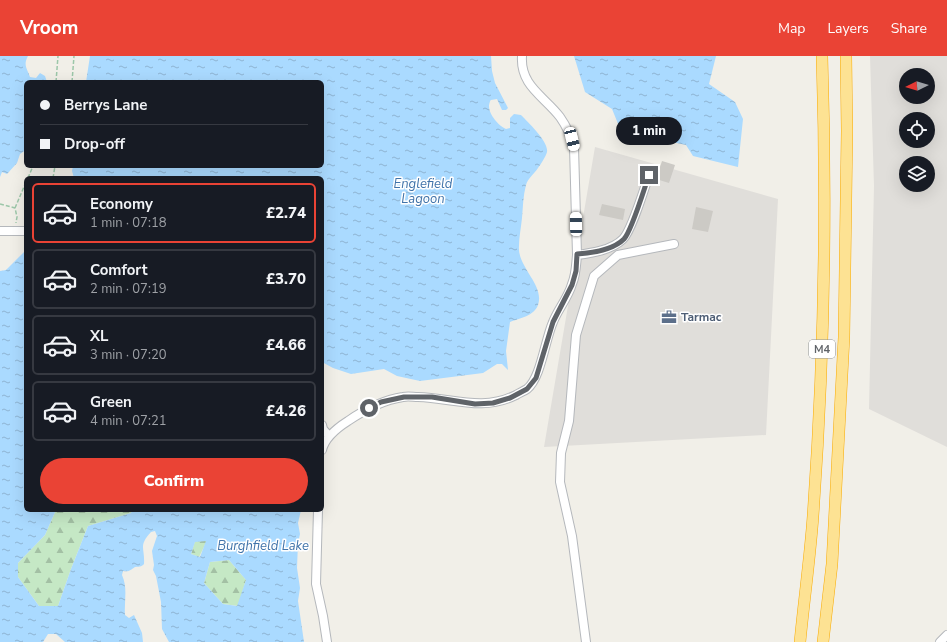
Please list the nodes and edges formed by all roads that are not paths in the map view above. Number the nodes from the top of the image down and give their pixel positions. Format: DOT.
graph roads {
  1 [pos="522,56"];
  2 [pos="822,56"];
  3 [pos="846,56"];
  4 [pos="649,175"];
  5 [pos="0,231"];
  6 [pos="24,232"];
  7 [pos="674,244"];
  8 [pos="577,254"];
  9 [pos="324,430"];
  10 [pos="329,436"];
  11 [pos="324,444"];
  12 [pos="318,512"];
  13 [pos="947,635"];
  14 [pos="328,642"];
  15 [pos="586,642"];
  16 [pos="800,642"];
  17 [pos="823,642"];
  18 [pos="940,642"];
  1 -- 8 [label="street"];
  2 -- 16 [label="highway, M4"];
  3 -- 17 [label="highway, M4"];
  4 -- 8 [label="street"];
  5 -- 6 [label="street"];
  7 -- 15 [label="street"];
  8 -- 10 [label="street"];
  9 -- 10 [label="street"];
  10 -- 11 [label="street"];
  12 -- 14 [label="street"];
  13 -- 18 [label="street"];
}
